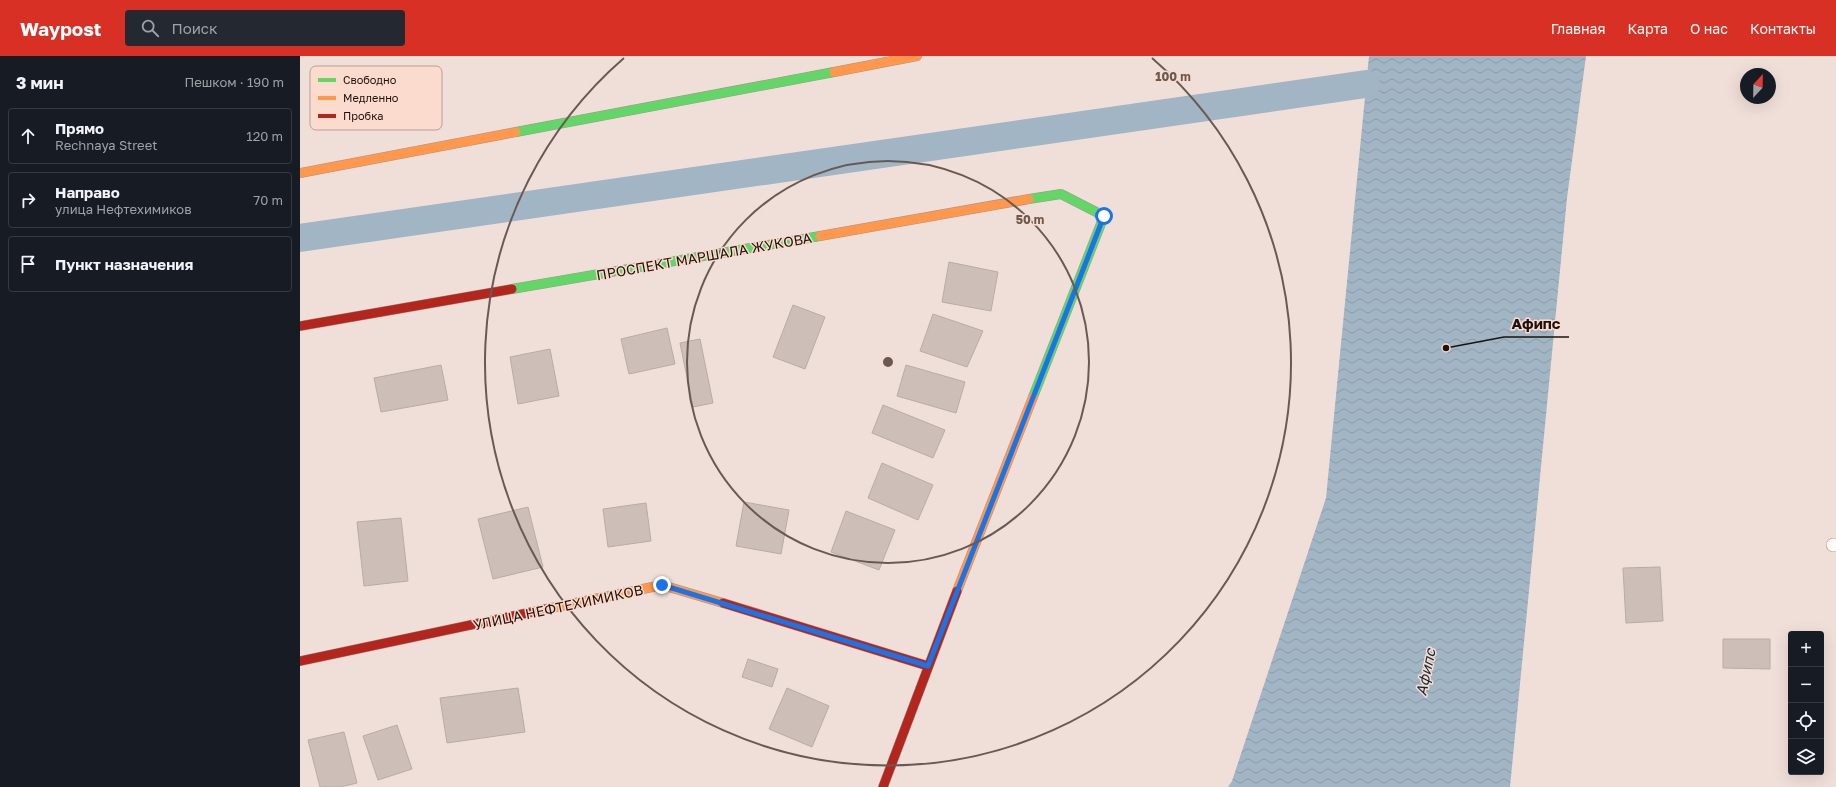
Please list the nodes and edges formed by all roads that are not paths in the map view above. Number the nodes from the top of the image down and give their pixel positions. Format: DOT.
graph roads {
  1 [pos="917,56"];
  2 [pos="300,173"];
  3 [pos="300,326"];
  4 [pos="300,661"];
  5 [pos="928,666"];
  6 [pos="883,787"];
  1 -- 2 [label="street"];
  3 -- 5 [label="street, ПРОСПЕКТ МАРШАЛА ЖУКОВА"];
  4 -- 5 [label="street, УЛИЦА НЕФТЕХИМИКОВ"];
  5 -- 6 [label="street"];
}
